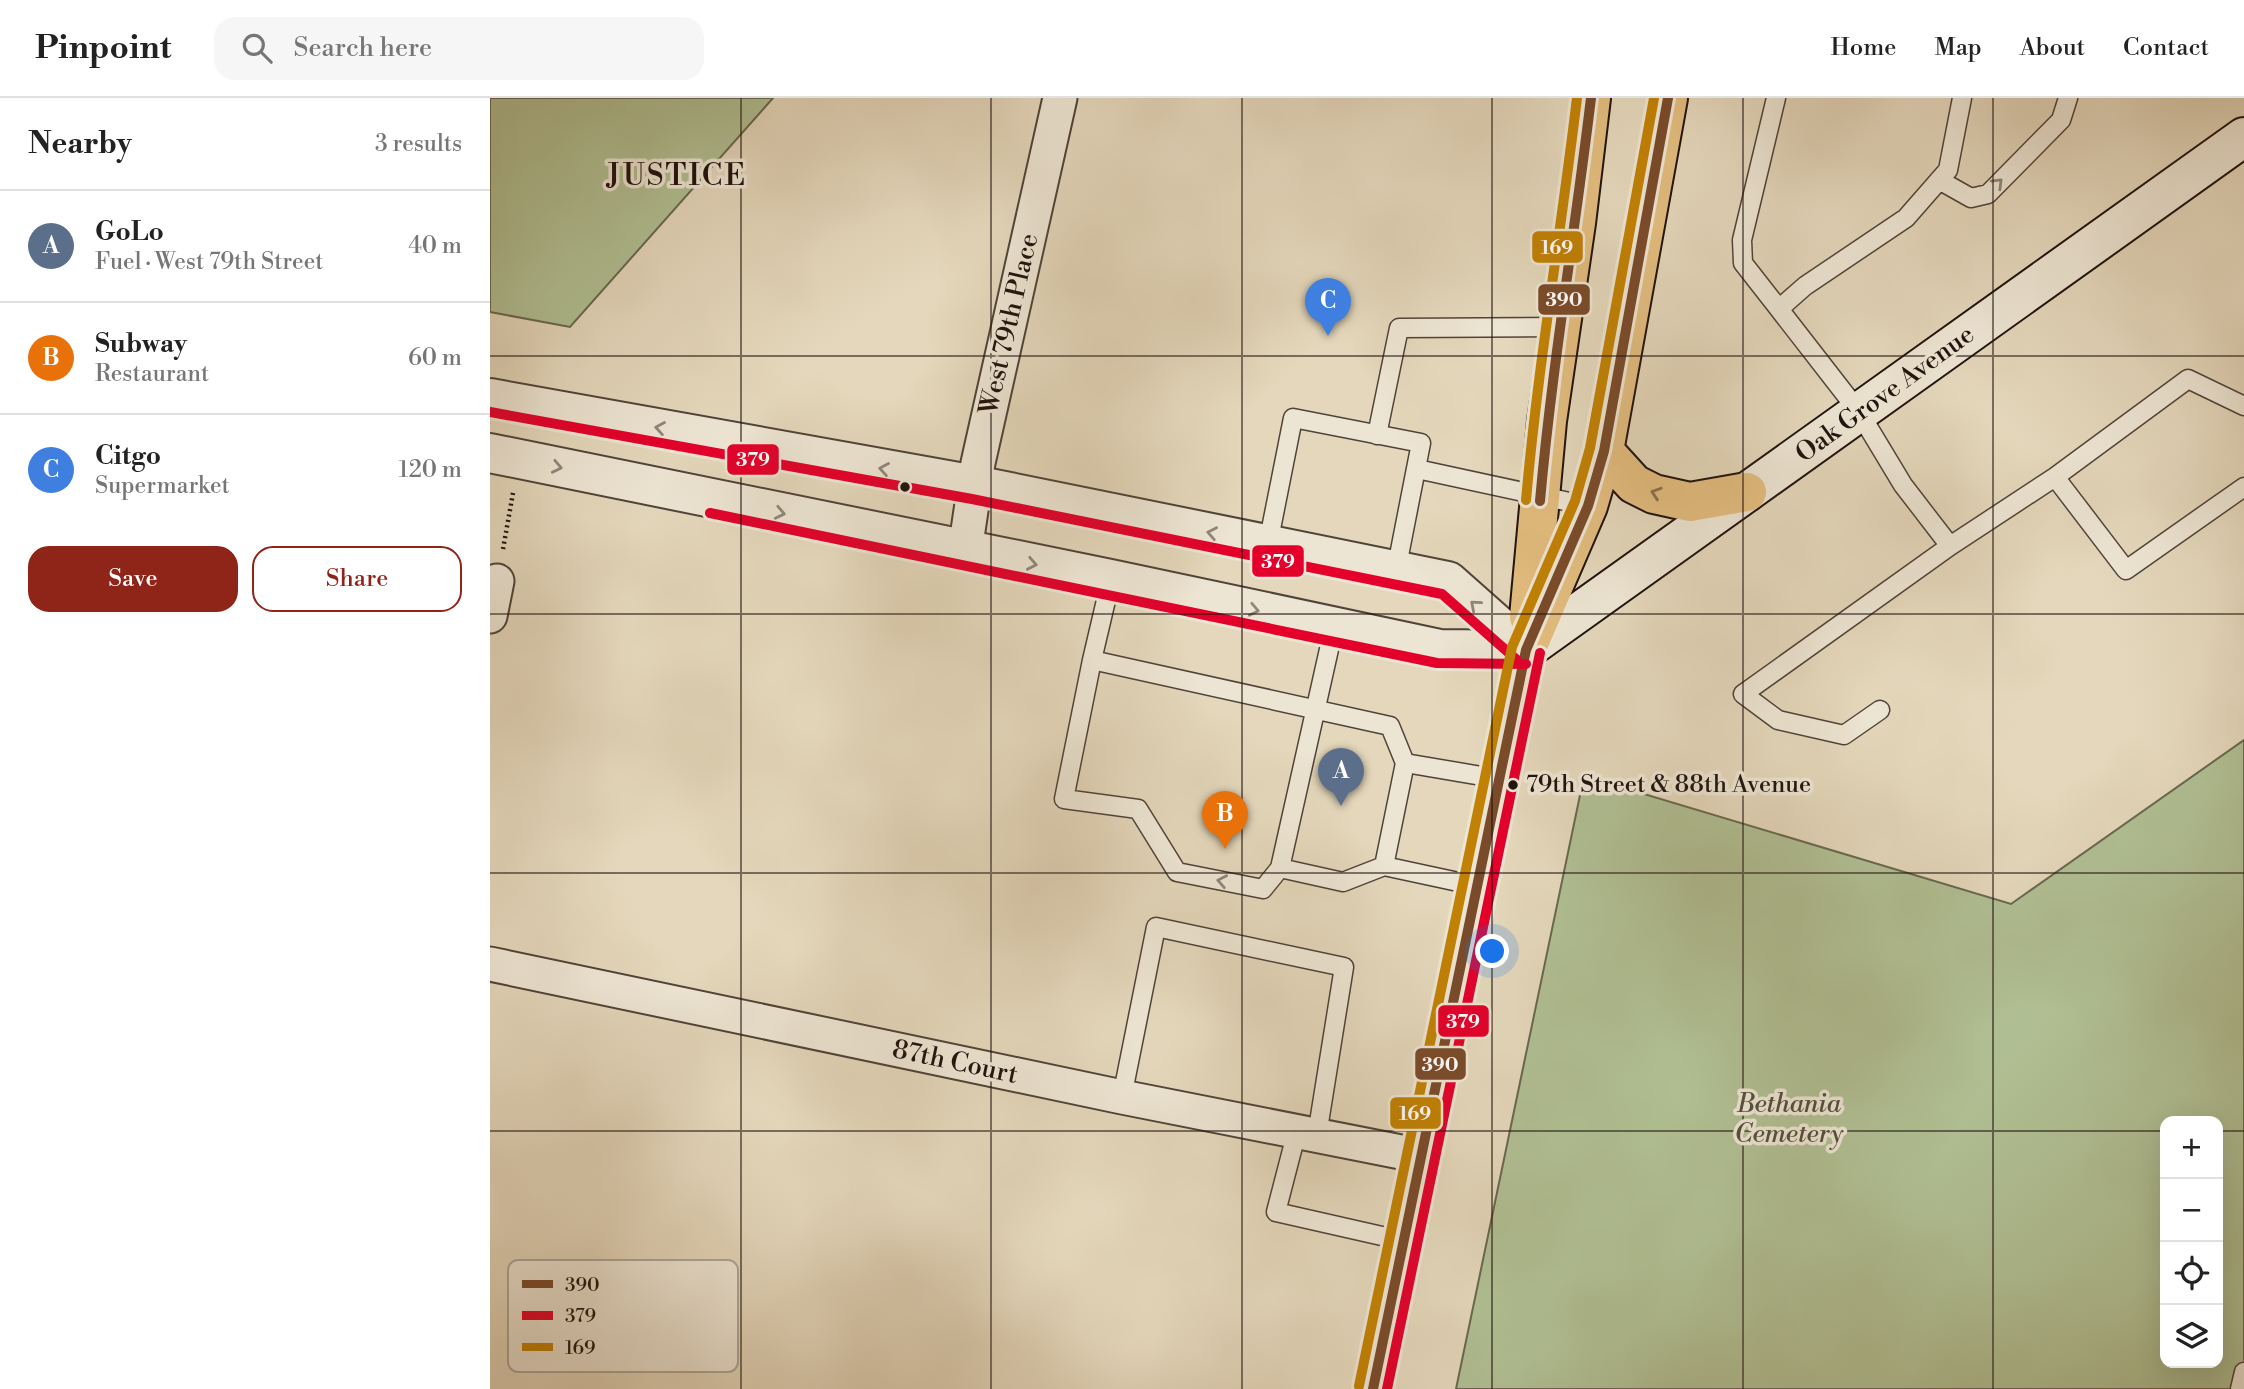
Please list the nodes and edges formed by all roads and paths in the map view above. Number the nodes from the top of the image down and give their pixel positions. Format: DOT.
graph roads {
  1 [pos="1060,98"];
  2 [pos="1591,98"];
  3 [pos="1668,98"];
  4 [pos="1776,98"];
  5 [pos="1962,98"];
  6 [pos="2068,98"];
  7 [pos="2244,137"];
  8 [pos="1939,180"];
  9 [pos="1779,309"];
  10 [pos="1561,327"];
  11 [pos="490,398"];
  12 [pos="2244,406"];
  13 [pos="1859,412"];
  14 [pos="1377,435"];
  15 [pos="1604,451"];
  16 [pos="505,456"];
  17 [pos="1417,469"];
  18 [pos="2055,477"];
  19 [pos="975,485"];
  20 [pos="2244,487"];
  21 [pos="1747,492"];
  22 [pos="1540,495"];
  23 [pos="1588,506"];
  24 [pos="1268,544"];
  25 [pos="1950,547"];
  26 [pos="965,551"];
  27 [pos="1396,571"];
  28 [pos="1111,579"];
  29 [pos="497,581"];
  30 [pos="490,616"];
  31 [pos="1334,627"];
  32 [pos="1526,650"];
  33 [pos="1092,660"];
  34 [pos="1315,710"];
  35 [pos="1880,710"];
  36 [pos="1405,763"];
  37 [pos="1499,779"];
  38 [pos="1384,866"];
  39 [pos="1280,868"];
  40 [pos="1477,886"];
  41 [pos="490,964"];
  42 [pos="1122,1097"];
  43 [pos="1307,1133"];
  44 [pos="1421,1156"];
  45 [pos="1404,1241"];
  46 [pos="2244,1372"];
  47 [pos="1373,1389"];
  48 [pos="2240,1389"];
  1 -- 19 [label="street, West 79th Place"];
  2 -- 10 [label="main road"];
  3 -- 15 [label="main road"];
  4 -- 9 [label="lane"];
  5 -- 8 [label="lane"];
  8 -- 6 [label="lane, one-way"];
  7 -- 13 [label="street, Oak Grove Avenue"];
  8 -- 9 [label="lane"];
  9 -- 13 [label="lane"];
  10 -- 14 [label="lane"];
  10 -- 22 [label="main road"];
  19 -- 11 [label="street, one-way"];
  12 -- 18 [label="lane"];
  13 -- 21 [label="street, Oak Grove Avenue"];
  13 -- 25 [label="lane"];
  14 -- 17 [label="lane"];
  14 -- 24 [label="lane"];
  21 -- 15 [label="main road, one-way"];
  15 -- 23 [label="main road"];
  16 -- 26 [label="street, one-way"];
  16 -- 29 [label="path"];
  17 -- 22 [label="lane"];
  17 -- 27 [label="lane"];
  18 -- 20 [label="lane"];
  18 -- 25 [label="lane"];
  24 -- 19 [label="street, one-way"];
  19 -- 26 [label="street, West 79th Place"];
  21 -- 32 [label="street, Oak Grove Avenue"];
  22 -- 23 [label="lane"];
  22 -- 32 [label="main road"];
  23 -- 32 [label="main road"];
  24 -- 27 [label="street"];
  25 -- 35 [label="lane"];
  26 -- 28 [label="street, one-way"];
  32 -- 27 [label="street, one-way"];
  28 -- 31 [label="street, one-way"];
  28 -- 33 [label="lane"];
  29 -- 30 [label="street"];
  31 -- 32 [label="street"];
  31 -- 34 [label="lane"];
  32 -- 37 [label="street"];
  33 -- 34 [label="lane"];
  39 -- 33 [label="lane, one-way"];
  34 -- 36 [label="lane"];
  34 -- 39 [label="lane"];
  36 -- 37 [label="lane"];
  36 -- 38 [label="lane"];
  37 -- 40 [label="street"];
  38 -- 39 [label="lane"];
  38 -- 40 [label="lane"];
  40 -- 44 [label="street"];
  41 -- 42 [label="street, 87th Court"];
  42 -- 43 [label="street, 87th Court"];
  42 -- 43 [label="lane"];
  43 -- 44 [label="street, 87th Court"];
  43 -- 45 [label="lane"];
  44 -- 45 [label="street"];
  45 -- 47 [label="street"];
  46 -- 48 [label="lane"];
}
